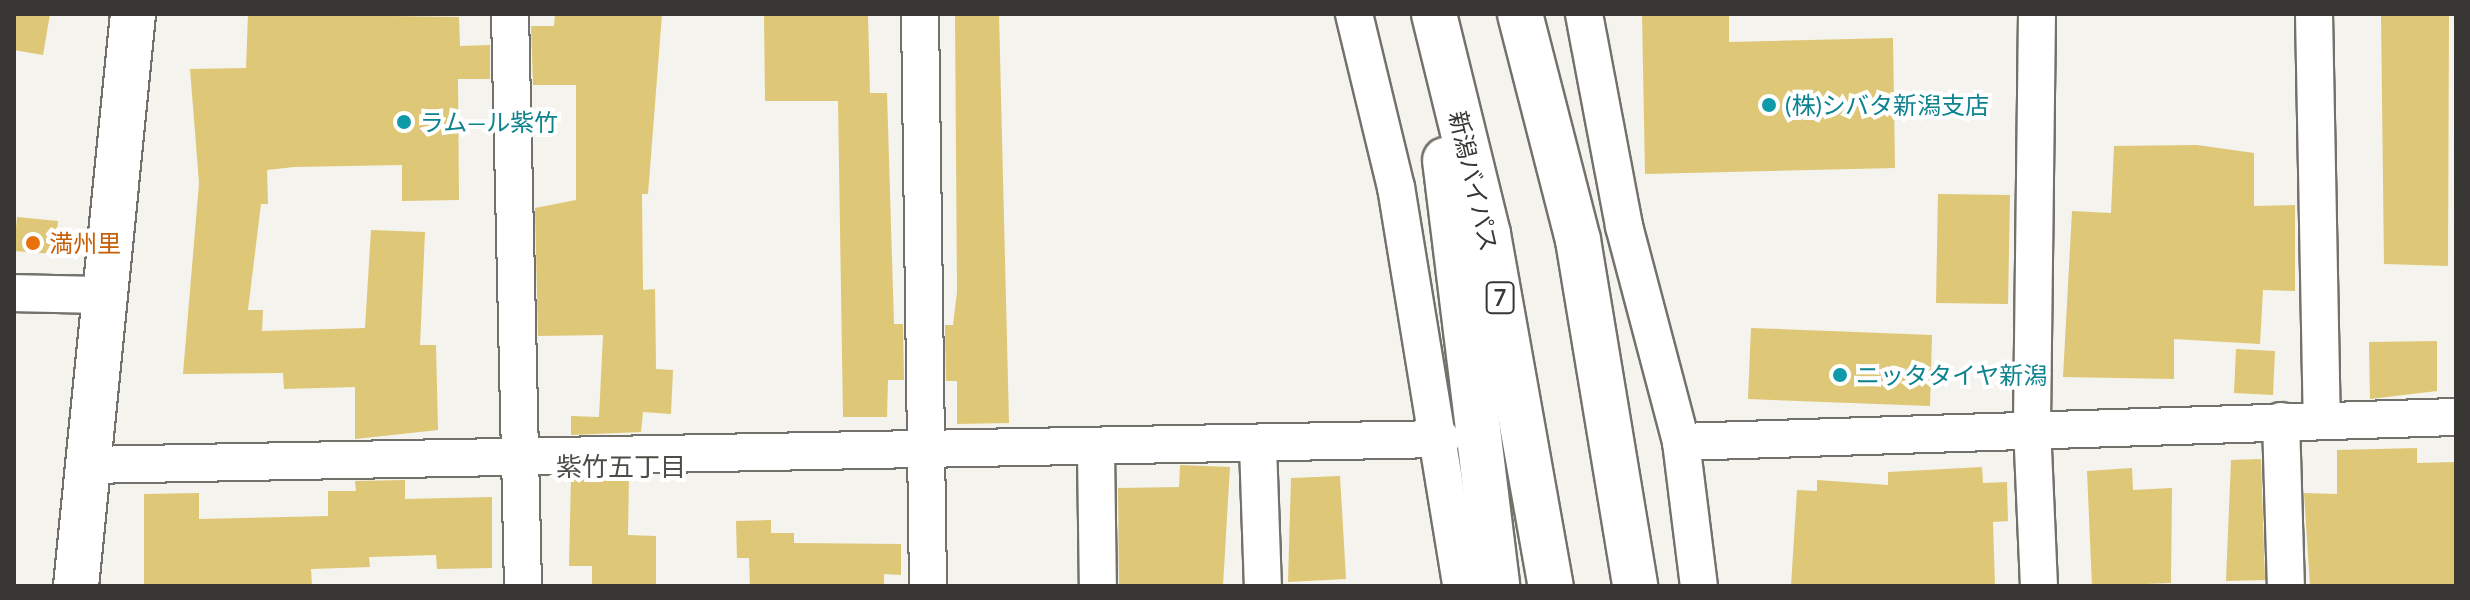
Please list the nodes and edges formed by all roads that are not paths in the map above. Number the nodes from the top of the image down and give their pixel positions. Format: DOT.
graph roads {
  1 [pos="133,14"];
  2 [pos="510,14"];
  3 [pos="920,14"];
  4 [pos="1354,14"];
  5 [pos="1426,14"];
  6 [pos="1434,14"];
  7 [pos="1520,14"];
  8 [pos="1584,14"];
  9 [pos="2037,14"];
  10 [pos="2314,14"];
  11 [pos="14,293"];
  12 [pos="105,295"];
  13 [pos="2456,417"];
  14 [pos="2322,420"];
  15 [pos="2281,421"];
  16 [pos="2032,426"];
  17 [pos="1442,439"];
  18 [pos="1681,442"];
  19 [pos="1258,446"];
  20 [pos="922,451"];
  21 [pos="1096,451"];
  22 [pos="521,452"];
  23 [pos="87,465"];
  24 [pos="76,586"];
  25 [pos="523,586"];
  26 [pos="928,586"];
  27 [pos="1098,586"];
  28 [pos="1263,586"];
  29 [pos="1461,586"];
  30 [pos="1497,586"];
  31 [pos="1551,586"];
  32 [pos="1635,586"];
  33 [pos="1699,586"];
  34 [pos="2039,586"];
  35 [pos="2286,586"];
  1 -- 12 [label="main road"];
  2 -- 22 [label="street"];
  3 -- 20 [label="street"];
  4 -- 17 [label="street"];
  5 -- 30 [label="main road, 7"];
  6 -- 31 [label="main road, 新潟バイパス / 7"];
  7 -- 32 [label="main road"];
  8 -- 18 [label="street"];
  9 -- 16 [label="street"];
  10 -- 14 [label="street"];
  11 -- 12 [label="street"];
  12 -- 23 [label="main road"];
  13 -- 14 [label="street"];
  14 -- 15 [label="street"];
  15 -- 16 [label="street"];
  15 -- 35 [label="street"];
  16 -- 18 [label="street"];
  16 -- 34 [label="street"];
  17 -- 19 [label="street"];
  17 -- 29 [label="street"];
  18 -- 33 [label="street"];
  19 -- 21 [label="street"];
  19 -- 28 [label="street"];
  20 -- 21 [label="street"];
  20 -- 22 [label="street"];
  20 -- 26 [label="street"];
  21 -- 27 [label="street"];
  22 -- 23 [label="street"];
  22 -- 25 [label="street"];
  23 -- 24 [label="main road"];
}
